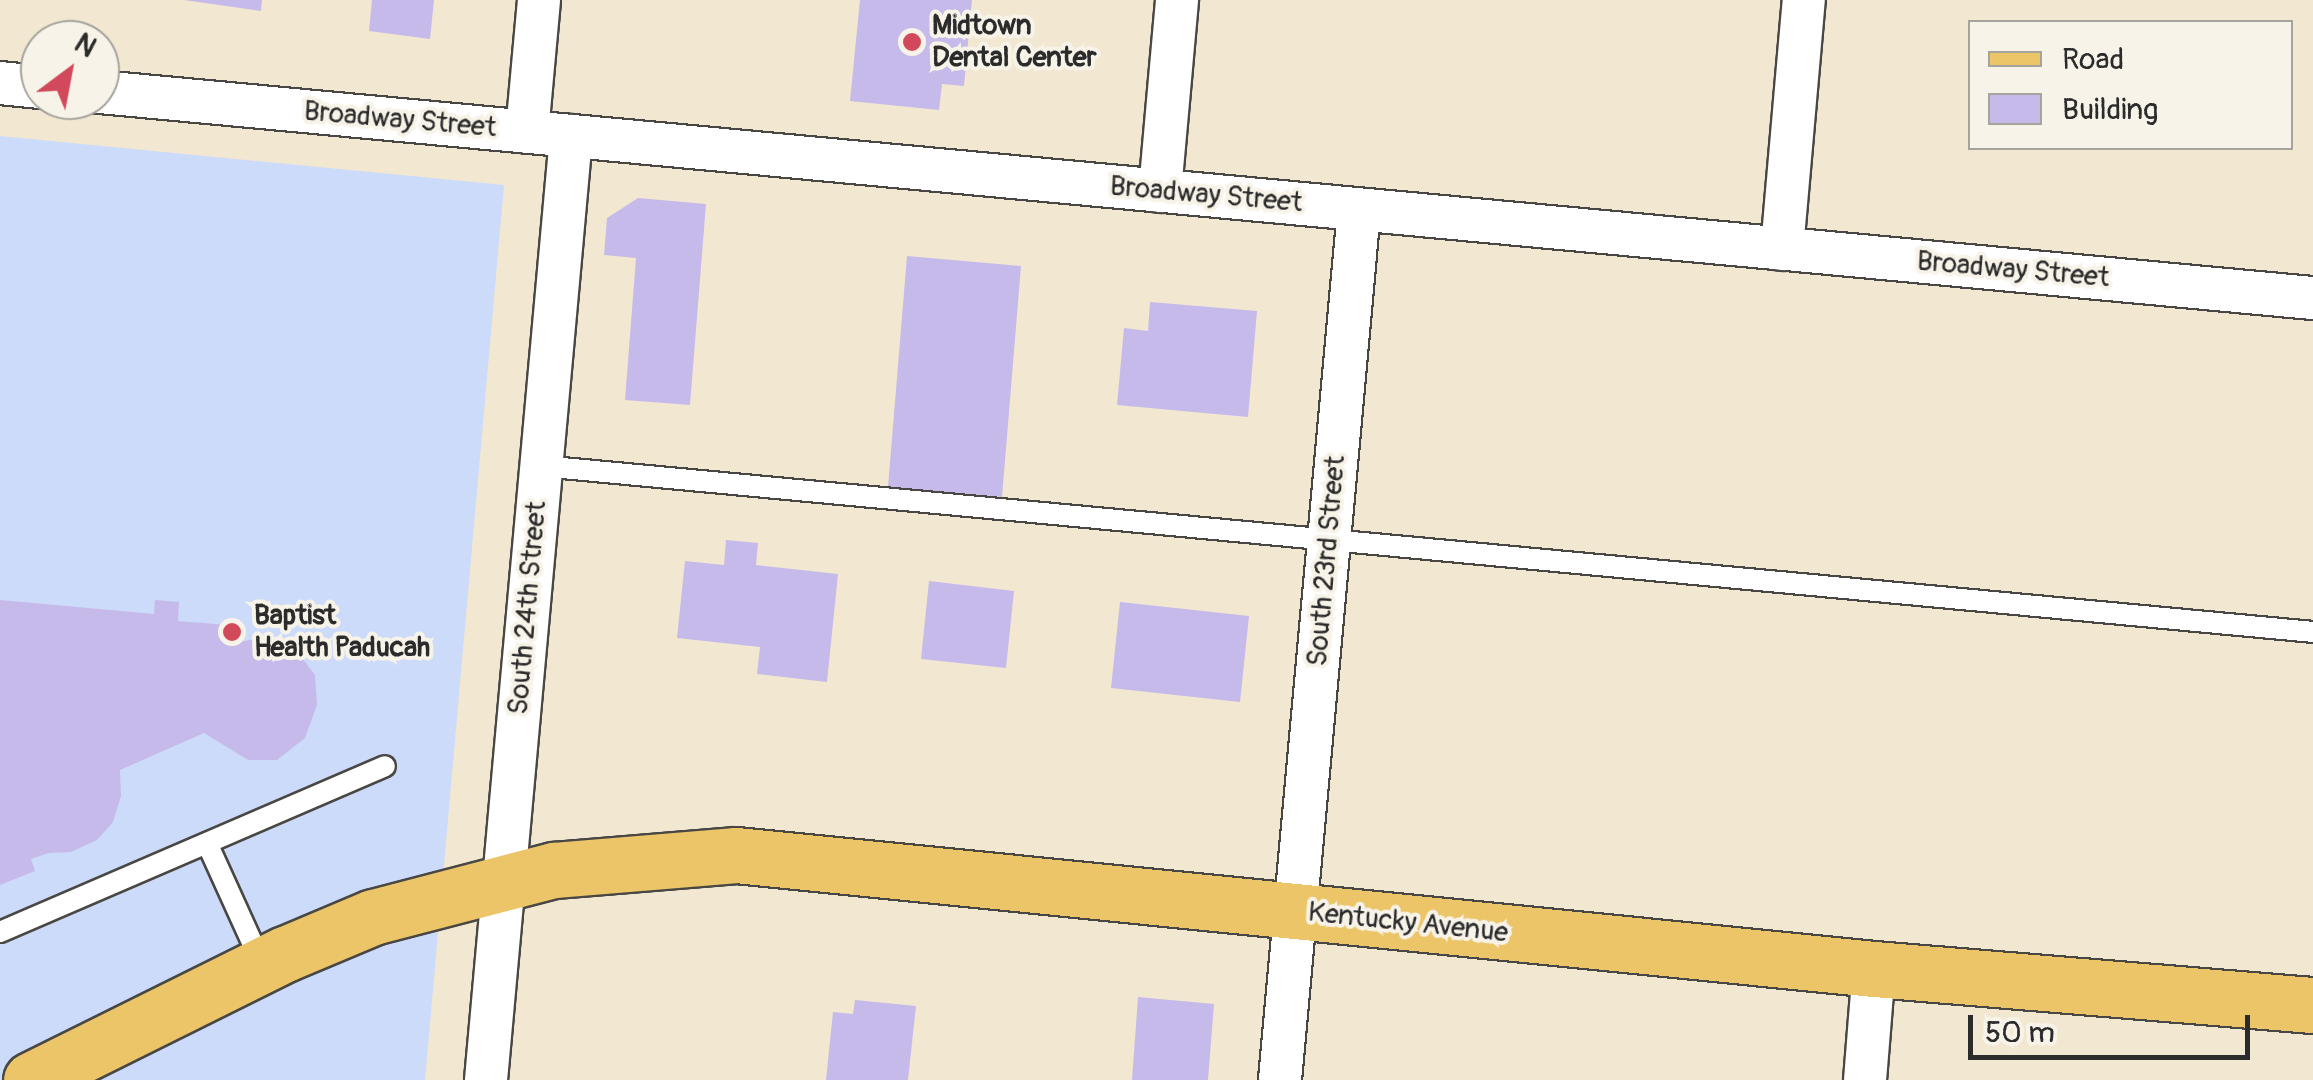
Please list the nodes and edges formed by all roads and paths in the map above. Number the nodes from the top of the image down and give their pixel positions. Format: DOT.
graph roads {
  1 [pos="539,0"];
  2 [pos="1177,0"];
  3 [pos="1804,0"];
  4 [pos="120,94"];
  5 [pos="527,132"];
  6 [pos="571,136"];
  7 [pos="1160,191"];
  8 [pos="1359,210"];
  9 [pos="1782,249"];
  10 [pos="2313,298"];
  11 [pos="541,466"];
  12 [pos="1329,540"];
  13 [pos="2313,632"];
  14 [pos="386,766"];
  15 [pos="207,843"];
  16 [pos="504,880"];
  17 [pos="1294,912"];
  18 [pos="0,932"];
  19 [pos="263,965"];
  20 [pos="1874,969"];
  21 [pos="2313,1005"];
  22 [pos="31,1080"];
  23 [pos="486,1080"];
  24 [pos="1280,1080"];
  25 [pos="1865,1080"];
  1 -- 5 [label="street"];
  2 -- 7 [label="street"];
  3 -- 9 [label="street"];
  4 -- 5 [label="street, Broadway Street"];
  5 -- 6 [label="street, Broadway Street"];
  6 -- 7 [label="street, Broadway Street"];
  6 -- 11 [label="street, South 24th Street"];
  7 -- 8 [label="street, Broadway Street"];
  8 -- 9 [label="street, Broadway Street"];
  8 -- 12 [label="street, South 23rd Street"];
  9 -- 10 [label="street, Broadway Street"];
  11 -- 12 [label="lane"];
  11 -- 16 [label="street, South 24th Street"];
  12 -- 13 [label="lane"];
  12 -- 17 [label="street, South 23rd Street"];
  14 -- 15 [label="lane"];
  15 -- 18 [label="lane"];
  15 -- 19 [label="lane"];
  16 -- 17 [label="main road, Kentucky Avenue"];
  16 -- 19 [label="main road, Kentucky Avenue"];
  16 -- 23 [label="street, South 24th Street"];
  17 -- 20 [label="main road, Kentucky Avenue"];
  17 -- 24 [label="street, South 23rd Street"];
  19 -- 22 [label="main road, Kentucky Avenue"];
  20 -- 21 [label="main road, Kentucky Avenue"];
  20 -- 25 [label="street"];
}
